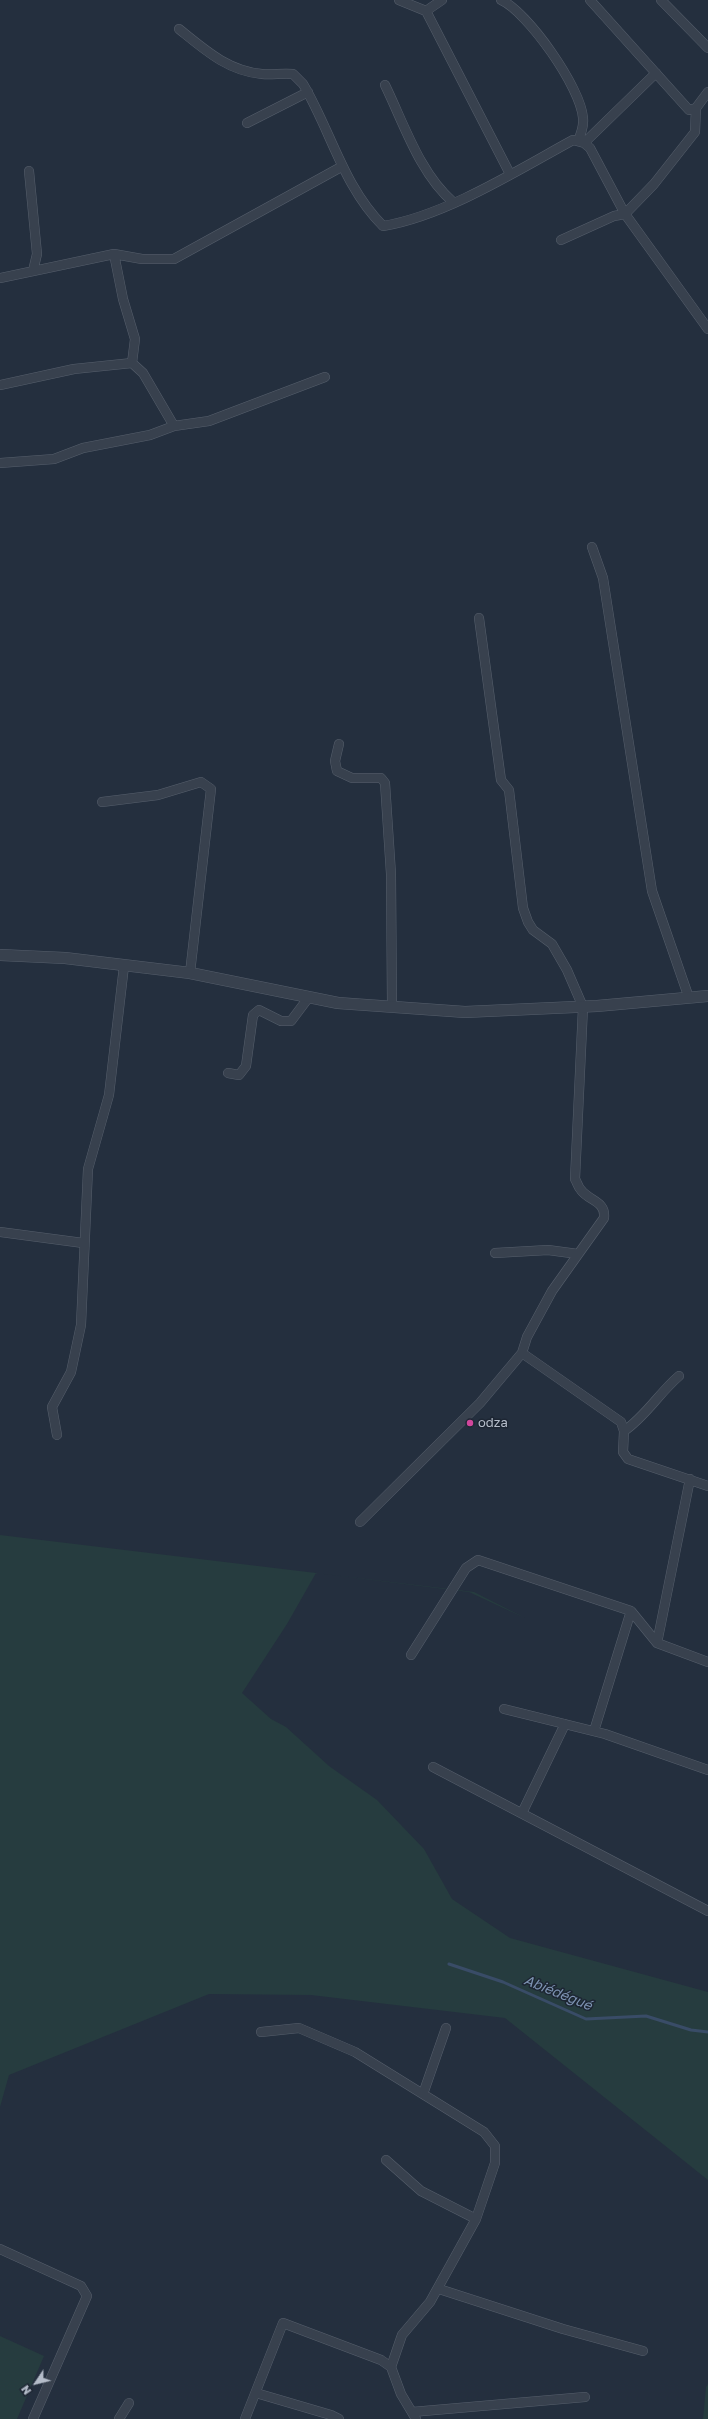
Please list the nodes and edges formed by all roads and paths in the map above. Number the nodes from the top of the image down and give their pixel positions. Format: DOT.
graph roads {
  1 [pos="398,0"];
  2 [pos="442,0"];
  3 [pos="501,0"];
  4 [pos="590,0"];
  5 [pos="660,0"];
  6 [pos="426,11"];
  7 [pos="179,30"];
  8 [pos="708,48"];
  9 [pos="656,73"];
  10 [pos="386,85"];
  11 [pos="308,92"];
  12 [pos="708,92"];
  13 [pos="696,108"];
  14 [pos="247,123"];
  15 [pos="581,142"];
  16 [pos="341,167"];
  17 [pos="29,171"];
  18 [pos="510,174"];
  19 [pos="453,202"];
  20 [pos="625,214"];
  21 [pos="561,240"];
  22 [pos="114,254"];
  23 [pos="33,271"];
  24 [pos="0,278"];
  25 [pos="708,329"];
  26 [pos="132,363"];
  27 [pos="324,377"];
  28 [pos="0,385"];
  29 [pos="174,426"];
  30 [pos="0,463"];
  31 [pos="592,548"];
  32 [pos="479,618"];
  33 [pos="339,744"];
  34 [pos="102,802"];
  35 [pos="0,955"];
  36 [pos="124,966"];
  37 [pos="190,974"];
  38 [pos="708,996"];
  39 [pos="309,997"];
  40 [pos="689,998"];
  41 [pos="392,1007"];
  42 [pos="583,1007"];
  43 [pos="228,1073"];
  44 [pos="0,1232"];
  45 [pos="83,1243"];
  46 [pos="495,1253"];
  47 [pos="578,1254"];
  48 [pos="522,1353"];
  49 [pos="679,1376"];
  50 [pos="624,1431"];
  51 [pos="57,1435"];
  52 [pos="690,1479"];
  53 [pos="708,1486"];
  54 [pos="360,1522"];
  55 [pos="631,1611"];
  56 [pos="657,1643"];
  57 [pos="410,1655"];
  58 [pos="708,1662"];
  59 [pos="504,1709"];
  60 [pos="565,1724"];
  61 [pos="594,1731"];
  62 [pos="433,1767"];
  63 [pos="708,1770"];
  64 [pos="522,1812"];
  65 [pos="708,1911"];
  66 [pos="446,2028"];
  67 [pos="261,2032"];
  68 [pos="423,2094"];
  69 [pos="386,2160"];
  70 [pos="476,2219"];
  71 [pos="0,2249"];
  72 [pos="439,2289"];
  73 [pos="644,2351"];
  74 [pos="391,2368"];
  75 [pos="256,2393"];
  76 [pos="585,2397"];
  77 [pos="129,2403"];
  78 [pos="414,2415"];
  79 [pos="33,2419"];
  80 [pos="119,2419"];
  81 [pos="245,2419"];
  82 [pos="339,2419"];
  1 -- 6 [label="street"];
  2 -- 6 [label="street"];
  3 -- 15 [label="street"];
  4 -- 9 [label="street"];
  5 -- 8 [label="street"];
  6 -- 18 [label="street"];
  7 -- 11 [label="street"];
  9 -- 13 [label="street"];
  9 -- 15 [label="street"];
  10 -- 19 [label="street"];
  11 -- 14 [label="street"];
  11 -- 16 [label="street"];
  12 -- 13 [label="street"];
  13 -- 20 [label="street"];
  15 -- 18 [label="street"];
  15 -- 20 [label="street"];
  16 -- 19 [label="street"];
  16 -- 22 [label="street"];
  17 -- 23 [label="street"];
  18 -- 19 [label="street"];
  20 -- 21 [label="street"];
  20 -- 25 [label="street"];
  22 -- 23 [label="street"];
  22 -- 26 [label="street"];
  23 -- 24 [label="street"];
  26 -- 28 [label="street"];
  26 -- 29 [label="street"];
  27 -- 29 [label="street"];
  29 -- 30 [label="street"];
  31 -- 40 [label="street"];
  32 -- 42 [label="street"];
  33 -- 41 [label="street"];
  34 -- 37 [label="street"];
  35 -- 36 [label="street"];
  36 -- 37 [label="street"];
  36 -- 45 [label="street"];
  37 -- 39 [label="street"];
  38 -- 40 [label="street"];
  39 -- 41 [label="street"];
  39 -- 43 [label="street"];
  40 -- 42 [label="street"];
  41 -- 42 [label="street"];
  42 -- 47 [label="street"];
  44 -- 45 [label="street"];
  45 -- 51 [label="street"];
  46 -- 47 [label="street"];
  47 -- 48 [label="street"];
  48 -- 50 [label="street"];
  48 -- 54 [label="street"];
  49 -- 50 [label="street"];
  50 -- 52 [label="street"];
  52 -- 53 [label="street"];
  52 -- 56 [label="street"];
  55 -- 56 [label="street"];
  55 -- 57 [label="street"];
  55 -- 61 [label="street"];
  56 -- 58 [label="street"];
  59 -- 60 [label="street"];
  60 -- 61 [label="street"];
  60 -- 64 [label="street"];
  61 -- 63 [label="street"];
  62 -- 64 [label="street"];
  64 -- 65 [label="street"];
  66 -- 68 [label="street"];
  67 -- 68 [label="street"];
  68 -- 70 [label="street"];
  69 -- 70 [label="street"];
  70 -- 72 [label="street"];
  71 -- 79 [label="street"];
  72 -- 73 [label="street"];
  72 -- 74 [label="street"];
  74 -- 75 [label="street"];
  74 -- 78 [label="street"];
  75 -- 81 [label="street"];
  75 -- 82 [label="street"];
  76 -- 78 [label="street"];
  77 -- 80 [label="street"];
}
